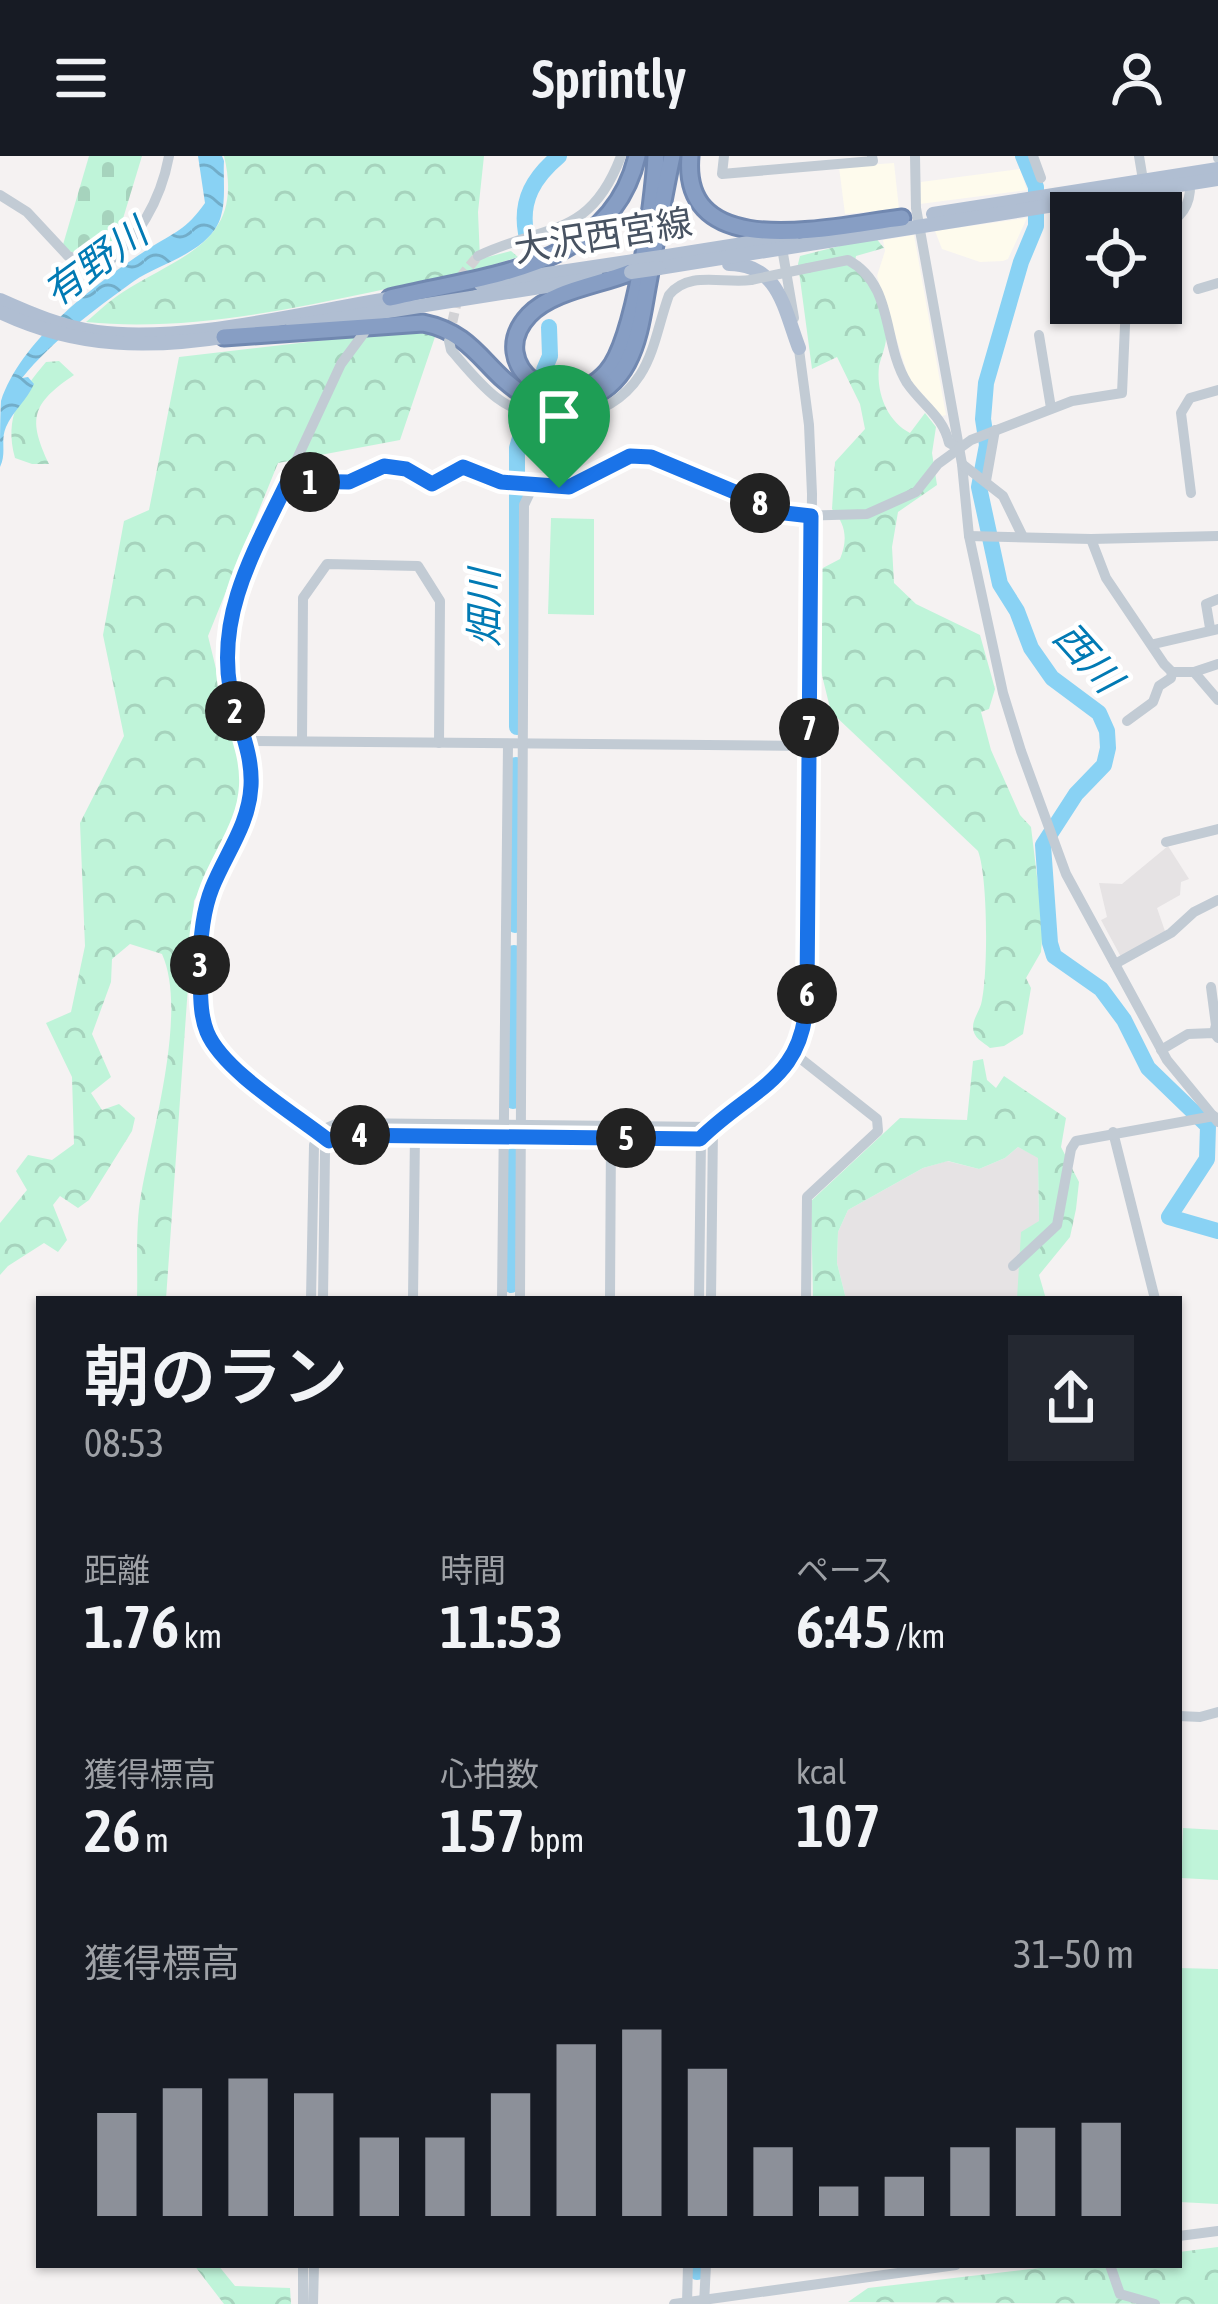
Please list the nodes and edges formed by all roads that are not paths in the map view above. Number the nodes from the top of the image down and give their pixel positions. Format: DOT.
graph roads {
  1 [pos="169,156"];
  2 [pos="621,156"];
  3 [pos="637,156"];
  4 [pos="656,156"];
  5 [pos="672,156"];
  6 [pos="690,156"];
  7 [pos="724,156"];
  8 [pos="872,156"];
  9 [pos="915,156"];
  10 [pos="1033,156"];
  11 [pos="1139,156"];
  12 [pos="1218,169"];
  13 [pos="1041,178"];
  14 [pos="1218,179"];
  15 [pos="1143,180"];
  16 [pos="1190,184"];
  17 [pos="0,195"];
  18 [pos="1035,203"];
  19 [pos="1182,214"];
  20 [pos="913,220"];
  21 [pos="781,243"];
  22 [pos="478,256"];
  23 [pos="660,262"];
  24 [pos="633,266"];
  25 [pos="1218,283"];
  26 [pos="1198,289"];
  27 [pos="390,298"];
  28 [pos="0,300"];
  29 [pos="0,312"];
  30 [pos="36,322"];
  31 [pos="394,322"];
  32 [pos="1125,324"];
  33 [pos="364,333"];
  34 [pos="1039,334"];
  35 [pos="88,337"];
  36 [pos="224,337"];
  37 [pos="449,341"];
  38 [pos="799,348"];
  39 [pos="1218,390"];
  40 [pos="1051,408"];
  41 [pos="583,414"];
  42 [pos="989,433"];
  43 [pos="958,448"];
  44 [pos="962,464"];
  45 [pos="982,477"];
  46 [pos="288,481"];
  47 [pos="523,484"];
  48 [pos="559,488"];
  49 [pos="1191,493"];
  50 [pos="811,516"];
  51 [pos="982,536"];
  52 [pos="1218,536"];
  53 [pos="1023,537"];
  54 [pos="1091,539"];
  55 [pos="1218,599"];
  56 [pos="1173,619"];
  57 [pos="1214,628"];
  58 [pos="1179,636"];
  59 [pos="1154,644"];
  60 [pos="1218,664"];
  61 [pos="1194,672"];
  62 [pos="1172,673"];
  63 [pos="1218,700"];
  64 [pos="1127,721"];
  65 [pos="245,740"];
  66 [pos="302,741"];
  67 [pos="439,743"];
  68 [pos="508,745"];
  69 [pos="524,745"];
  70 [pos="808,746"];
  71 [pos="1218,829"];
  72 [pos="1166,842"];
  73 [pos="1218,900"];
  74 [pos="506,941"];
  75 [pos="524,942"];
  76 [pos="1115,964"];
  77 [pos="1211,987"];
  78 [pos="1216,1035"];
  79 [pos="1161,1050"];
  80 [pos="796,1055"];
  81 [pos="1215,1114"];
  82 [pos="713,1127"];
  83 [pos="415,1130"];
  84 [pos="504,1131"];
  85 [pos="522,1131"];
  86 [pos="611,1132"];
  87 [pos="1113,1132"];
  88 [pos="324,1137"];
  89 [pos="700,1139"];
  90 [pos="1013,1266"];
  91 [pos="311,1296"];
  92 [pos="323,1296"];
  93 [pos="413,1296"];
  94 [pos="502,1296"];
  95 [pos="520,1296"];
  96 [pos="610,1296"];
  97 [pos="699,1296"];
  98 [pos="711,1296"];
  99 [pos="806,1296"];
  100 [pos="1154,1296"];
  101 [pos="1218,1712"];
  102 [pos="1182,1716"];
  103 [pos="1218,2231"];
  104 [pos="1182,2236"];
  105 [pos="303,2268"];
  106 [pos="314,2268"];
  107 [pos="688,2268"];
  108 [pos="706,2268"];
  109 [pos="936,2268"];
  110 [pos="1111,2268"];
  111 [pos="705,2302"];
  112 [pos="687,2303"];
  113 [pos="302,2304"];
  114 [pos="314,2304"];
  115 [pos="674,2304"];
  116 [pos="1155,2304"];
  1 -- 17 [label="street"];
  2 -- 22 [label="street"];
  3 -- 27 [label="highway"];
  4 -- 24 [label="highway"];
  5 -- 31 [label="highway"];
  6 -- 20 [label="highway"];
  7 -- 8 [label="street"];
  9 -- 20 [label="street"];
  10 -- 13 [label="street"];
  11 -- 15 [label="street"];
  12 -- 15 [label="main road, 大沢西宮線"];
  14 -- 16 [label="main road, 大沢西宮線"];
  15 -- 18 [label="main road, 大沢西宮線"];
  16 -- 18 [label="main road, 大沢西宮線"];
  16 -- 19 [label="street"];
  18 -- 20 [label="main road, 大沢西宮線"];
  20 -- 21 [label="main road, 大沢西宮線"];
  20 -- 43 [label="street"];
  21 -- 23 [label="main road, 大沢西宮線"];
  21 -- 38 [label="street"];
  23 -- 24 [label="main road, 大沢西宮線, bridge"];
  23 -- 38 [label="main road"];
  24 -- 27 [label="main road, 大沢西宮線"];
  24 -- 36 [label="main road, 大沢西宮線"];
  25 -- 26 [label="street"];
  27 -- 35 [label="main road, 大沢西宮線"];
  28 -- 30 [label="main road, 大沢西宮線"];
  29 -- 30 [label="main road, 大沢西宮線"];
  30 -- 35 [label="main road, 大沢西宮線"];
  31 -- 33 [label="highway"];
  31 -- 36 [label="highway"];
  32 -- 40 [label="street"];
  33 -- 46 [label="street"];
  34 -- 40 [label="street"];
  35 -- 36 [label="main road, 大沢西宮線"];
  37 -- 41 [label="street"];
  38 -- 50 [label="street"];
  39 -- 49 [label="street"];
  40 -- 42 [label="street"];
  41 -- 43 [label="street, bridge"];
  41 -- 48 [label="street"];
  42 -- 43 [label="street"];
  42 -- 45 [label="street"];
  43 -- 44 [label="street"];
  43 -- 50 [label="street"];
  44 -- 45 [label="street"];
  44 -- 51 [label="street"];
  45 -- 53 [label="street"];
  46 -- 47 [label="street"];
  46 -- 65 [label="street"];
  47 -- 48 [label="street"];
  47 -- 69 [label="street"];
  48 -- 50 [label="street"];
  50 -- 70 [label="street"];
  51 -- 53 [label="street"];
  51 -- 76 [label="street"];
  52 -- 54 [label="street"];
  53 -- 54 [label="street"];
  54 -- 59 [label="street"];
  55 -- 57 [label="street"];
  56 -- 58 [label="street"];
  57 -- 58 [label="street"];
  58 -- 59 [label="street"];
  59 -- 62 [label="street"];
  60 -- 61 [label="street"];
  61 -- 62 [label="street"];
  61 -- 63 [label="street"];
  62 -- 64 [label="street"];
  65 -- 66 [label="street"];
  65 -- 88 [label="street"];
  66 -- 67 [label="street"];
  66 -- 67 [label="street"];
  67 -- 68 [label="street"];
  68 -- 69 [label="street"];
  68 -- 74 [label="street"];
  69 -- 70 [label="street"];
  69 -- 75 [label="street"];
  70 -- 80 [label="street"];
  71 -- 72 [label="street"];
  73 -- 76 [label="street"];
  74 -- 75 [label="street"];
  74 -- 84 [label="street"];
  75 -- 85 [label="street"];
  76 -- 79 [label="street"];
  77 -- 78 [label="street"];
  78 -- 79 [label="street"];
  79 -- 81 [label="street"];
  80 -- 82 [label="street"];
  80 -- 99 [label="street"];
  81 -- 87 [label="street"];
  82 -- 86 [label="street"];
  82 -- 89 [label="street"];
  82 -- 98 [label="street"];
  83 -- 84 [label="street"];
  83 -- 88 [label="street"];
  83 -- 93 [label="street"];
  84 -- 85 [label="street"];
  84 -- 94 [label="street"];
  85 -- 86 [label="street"];
  85 -- 95 [label="street"];
  86 -- 89 [label="street"];
  86 -- 96 [label="street"];
  87 -- 90 [label="street"];
  87 -- 100 [label="street"];
  88 -- 91 [label="street"];
  88 -- 92 [label="street"];
  89 -- 97 [label="street"];
  101 -- 102 [label="street"];
  103 -- 104 [label="street"];
  105 -- 113 [label="street"];
  106 -- 114 [label="street"];
  107 -- 112 [label="street"];
  108 -- 111 [label="street"];
  109 -- 111 [label="street"];
  110 -- 116 [label="street"];
  111 -- 112 [label="street"];
  112 -- 115 [label="street"];
}
